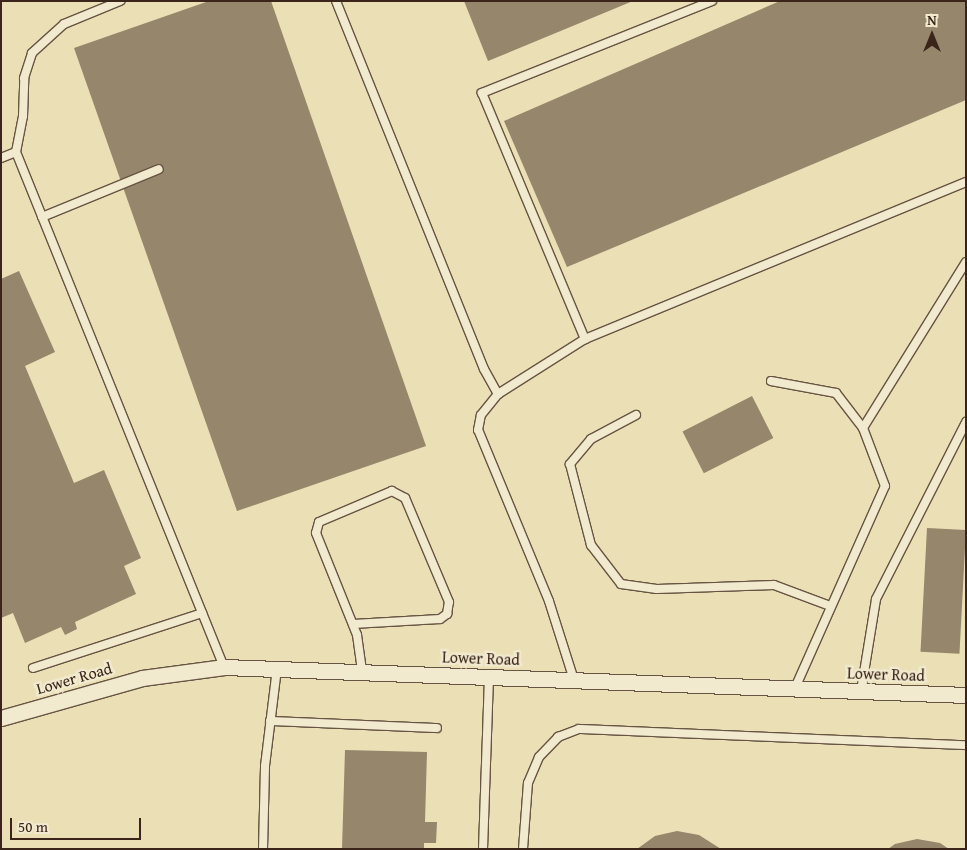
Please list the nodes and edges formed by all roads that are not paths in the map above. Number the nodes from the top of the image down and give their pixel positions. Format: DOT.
graph roads {
  1 [pos="120,1"];
  2 [pos="336,1"];
  3 [pos="712,1"];
  4 [pos="16,152"];
  5 [pos="1,158"];
  6 [pos="159,169"];
  7 [pos="966,182"];
  8 [pos="42,217"];
  9 [pos="966,262"];
  10 [pos="585,339"];
  11 [pos="771,381"];
  12 [pos="498,394"];
  13 [pos="636,415"];
  14 [pos="966,422"];
  15 [pos="863,428"];
  16 [pos="830,606"];
  17 [pos="202,613"];
  18 [pos="353,624"];
  19 [pos="224,667"];
  20 [pos="34,668"];
  21 [pos="277,668"];
  22 [pos="362,671"];
  23 [pos="489,676"];
  24 [pos="574,680"];
  25 [pos="795,688"];
  26 [pos="861,691"];
  27 [pos="966,695"];
  28 [pos="1,718"];
  29 [pos="270,721"];
  30 [pos="437,728"];
  31 [pos="966,745"];
  32 [pos="263,849"];
  33 [pos="483,849"];
  34 [pos="523,849"];
  1 -- 4 [label="lane"];
  2 -- 12 [label="lane"];
  3 -- 10 [label="lane"];
  4 -- 5 [label="lane"];
  4 -- 8 [label="lane"];
  6 -- 8 [label="lane"];
  7 -- 10 [label="lane"];
  8 -- 17 [label="lane"];
  9 -- 15 [label="lane"];
  10 -- 12 [label="lane"];
  11 -- 15 [label="lane"];
  12 -- 24 [label="lane"];
  13 -- 16 [label="lane"];
  14 -- 26 [label="lane"];
  15 -- 16 [label="lane"];
  16 -- 25 [label="lane"];
  17 -- 19 [label="lane"];
  17 -- 20 [label="lane"];
  18 -- 18 [label="lane"];
  18 -- 22 [label="lane"];
  19 -- 21 [label="street, Lower Road"];
  19 -- 28 [label="street, Lower Road"];
  21 -- 22 [label="street, Lower Road"];
  21 -- 29 [label="lane"];
  22 -- 23 [label="street, Lower Road"];
  23 -- 24 [label="street, Lower Road"];
  23 -- 33 [label="lane"];
  24 -- 25 [label="street, Lower Road"];
  25 -- 26 [label="street, Lower Road"];
  26 -- 27 [label="street, Lower Road"];
  29 -- 30 [label="lane"];
  29 -- 32 [label="lane"];
  31 -- 34 [label="lane"];
}
